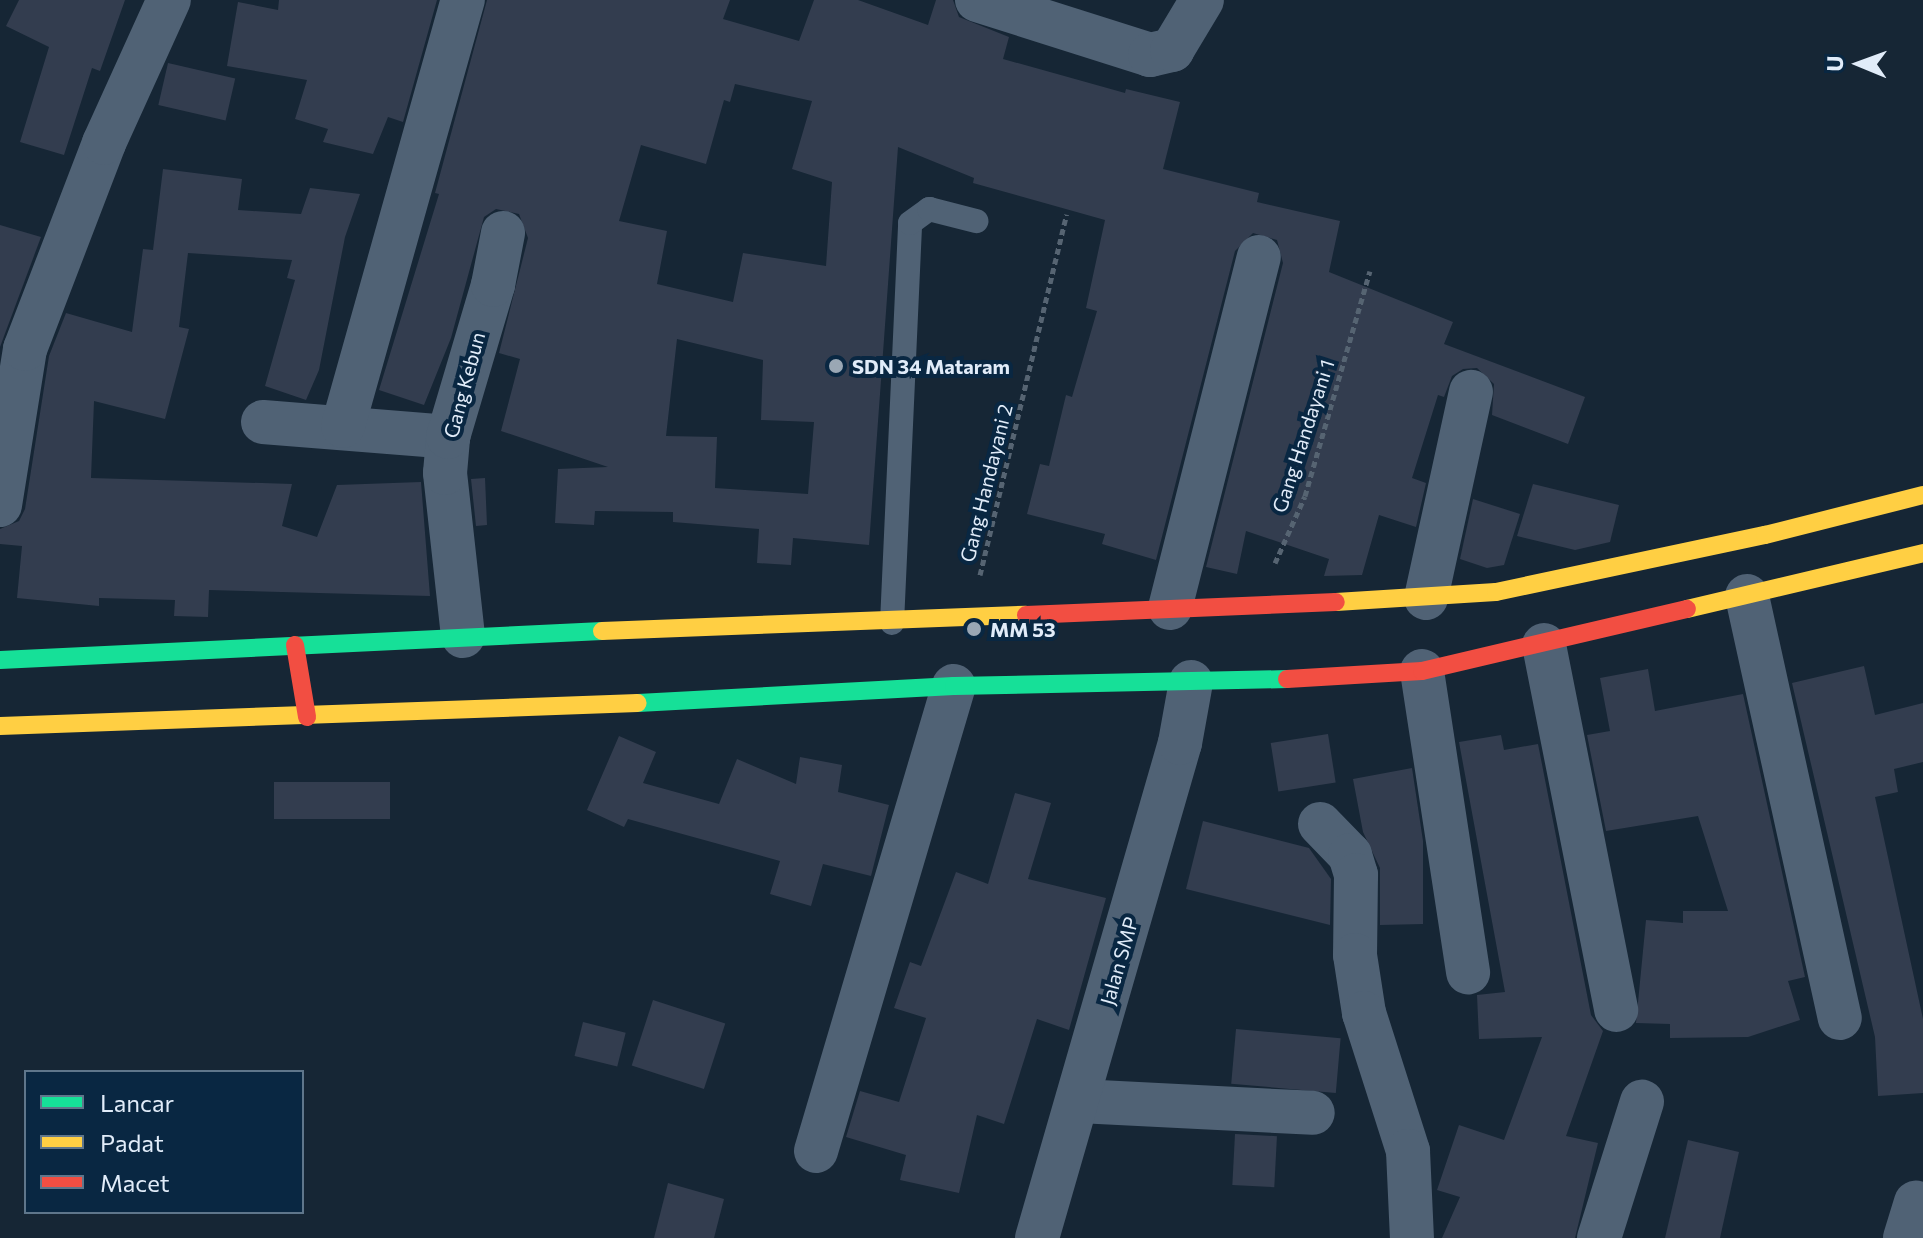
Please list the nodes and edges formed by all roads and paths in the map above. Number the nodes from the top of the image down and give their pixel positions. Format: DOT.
graph roads {
  1 [pos="169,0"];
  2 [pos="463,0"];
  3 [pos="977,0"];
  4 [pos="1202,0"];
  5 [pos="1067,214"];
  6 [pos="976,221"];
  7 [pos="503,233"];
  8 [pos="1259,257"];
  9 [pos="1370,271"];
  10 [pos="1471,392"];
  11 [pos="263,422"];
  12 [pos="343,426"];
  13 [pos="448,437"];
  14 [pos="1923,495"];
  15 [pos="0,505"];
  16 [pos="1923,553"];
  17 [pos="1634,578"];
  18 [pos="1747,596"];
  19 [pos="1426,598"];
  20 [pos="1255,607"];
  21 [pos="1170,608"];
  22 [pos="968,619"];
  23 [pos="1639,622"];
  24 [pos="892,623"];
  25 [pos="463,636"];
  26 [pos="295,645"];
  27 [pos="1544,645"];
  28 [pos="0,660"];
  29 [pos="1422,671"];
  30 [pos="1191,682"];
  31 [pos="954,686"];
  32 [pos="307,717"];
  33 [pos="0,726"];
  34 [pos="1320,824"];
  35 [pos="1468,973"];
  36 [pos="1616,1010"];
  37 [pos="1840,1018"];
  38 [pos="1079,1101"];
  39 [pos="1642,1102"];
  40 [pos="1313,1113"];
  41 [pos="816,1151"];
  42 [pos="1037,1238"];
  43 [pos="1412,1238"];
  44 [pos="1599,1238"];
  1 -- 15 [label="street"];
  2 -- 12 [label="street"];
  3 -- 4 [label="street"];
  5 -- 22 [label="path, Gang Handayani 2"];
  6 -- 24 [label="lane"];
  7 -- 13 [label="street, Gang Kebun"];
  8 -- 21 [label="street"];
  9 -- 20 [label="path, Gang Handayani 1"];
  10 -- 19 [label="street"];
  11 -- 12 [label="street"];
  12 -- 13 [label="street"];
  13 -- 25 [label="street, Gang Kebun"];
  14 -- 17 [label="main road"];
  16 -- 18 [label="main road"];
  17 -- 19 [label="main road"];
  17 -- 23 [label="main road"];
  18 -- 23 [label="main road"];
  18 -- 37 [label="street"];
  19 -- 20 [label="main road"];
  20 -- 21 [label="main road"];
  21 -- 22 [label="main road"];
  22 -- 24 [label="main road"];
  23 -- 27 [label="main road"];
  24 -- 25 [label="main road"];
  25 -- 26 [label="main road"];
  26 -- 28 [label="main road"];
  26 -- 32 [label="main road"];
  27 -- 29 [label="main road"];
  27 -- 36 [label="street"];
  29 -- 30 [label="main road"];
  29 -- 35 [label="street"];
  30 -- 31 [label="main road"];
  30 -- 38 [label="street, Jalan SMP"];
  31 -- 32 [label="main road"];
  31 -- 41 [label="street"];
  32 -- 33 [label="main road"];
  34 -- 43 [label="street"];
  38 -- 40 [label="street"];
  38 -- 42 [label="street, Jalan SMP"];
  39 -- 44 [label="street"];
}
